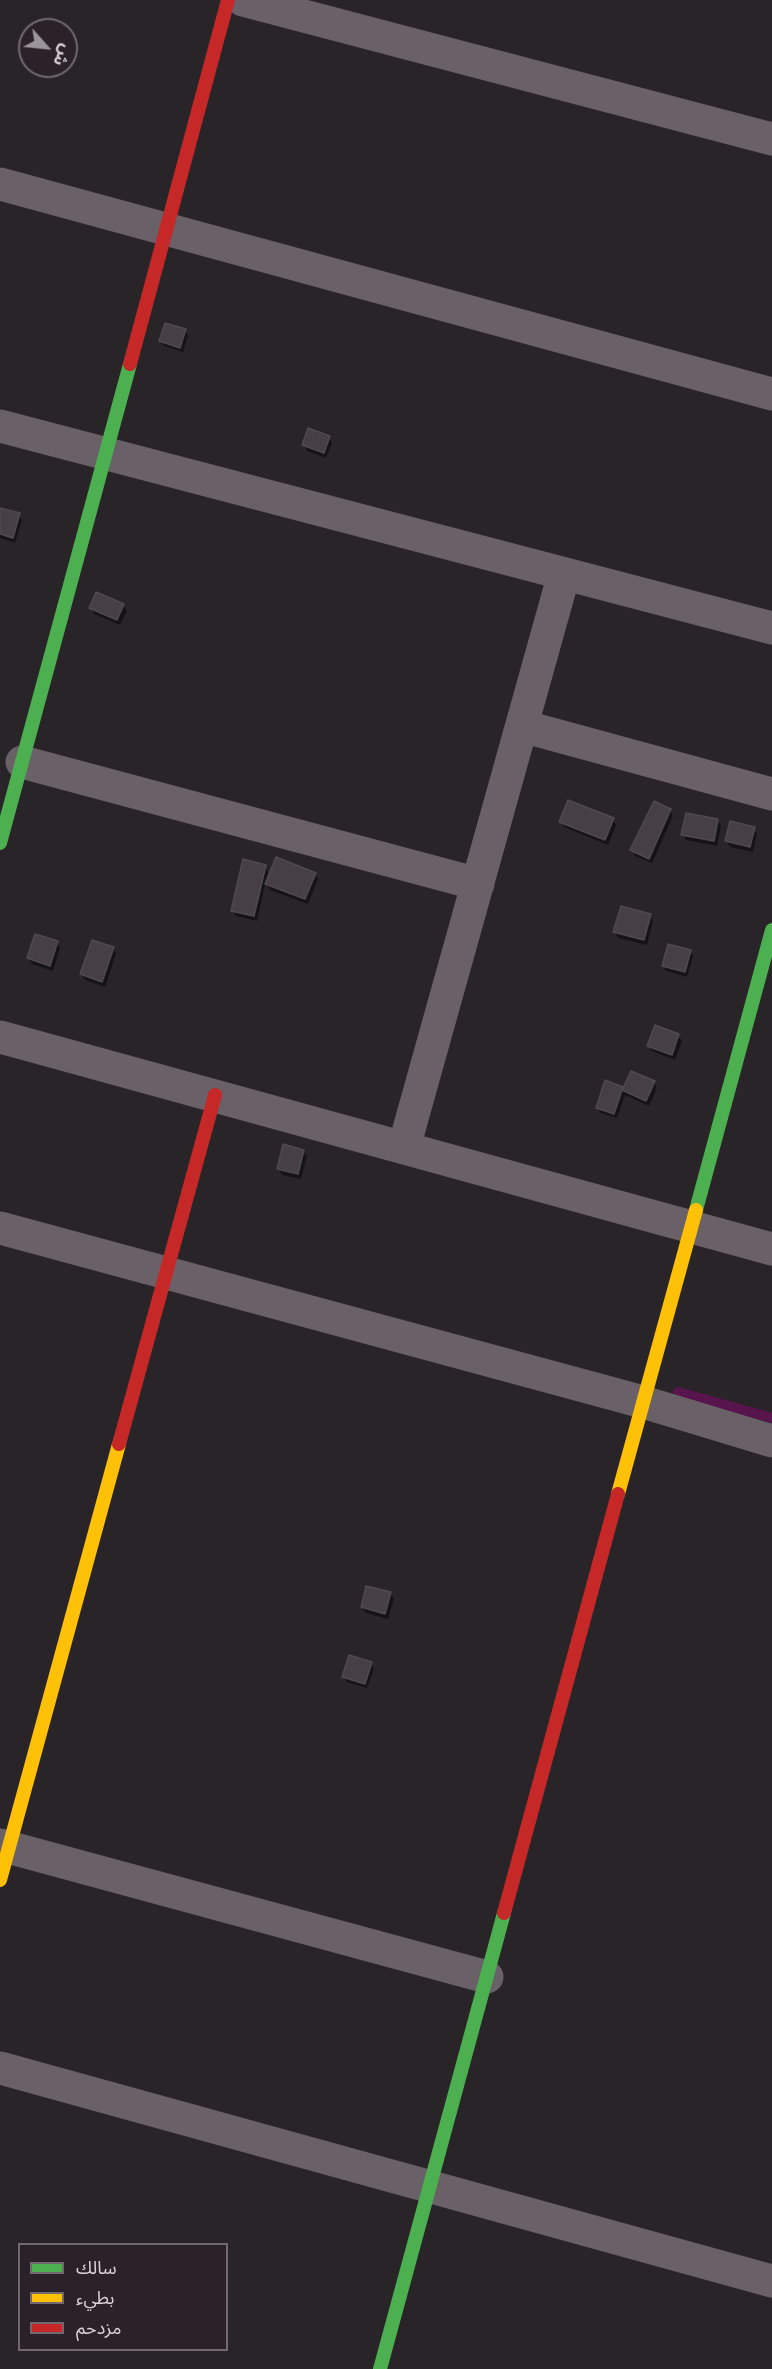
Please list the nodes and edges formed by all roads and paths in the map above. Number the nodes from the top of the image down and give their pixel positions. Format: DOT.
graph roads {
  1 [pos="228,0"];
  2 [pos="243,0"];
  3 [pos="772,139"];
  4 [pos="0,184"];
  5 [pos="166,229"];
  6 [pos="772,394"];
  7 [pos="0,426"];
  8 [pos="106,455"];
  9 [pos="564,574"];
  10 [pos="772,628"];
  11 [pos="522,726"];
  12 [pos="22,762"];
  13 [pos="772,794"];
  14 [pos="0,843"];
  15 [pos="478,884"];
  16 [pos="772,930"];
  17 [pos="0,1037"];
  18 [pos="215,1095"];
  19 [pos="404,1148"];
  20 [pos="0,1228"];
  21 [pos="691,1228"];
  22 [pos="772,1249"];
  23 [pos="166,1274"];
  24 [pos="643,1402"];
  25 [pos="772,1441"];
  26 [pos="4,1846"];
  27 [pos="0,1880"];
  28 [pos="487,1977"];
  29 [pos="0,2068"];
  30 [pos="430,2186"];
  31 [pos="772,2281"];
  32 [pos="380,2369"];
  1 -- 5 [label="street"];
  2 -- 3 [label="street"];
  4 -- 5 [label="street"];
  5 -- 6 [label="street"];
  5 -- 8 [label="street"];
  7 -- 8 [label="street"];
  8 -- 9 [label="street"];
  8 -- 12 [label="street"];
  9 -- 10 [label="street"];
  9 -- 11 [label="street"];
  11 -- 13 [label="street"];
  11 -- 15 [label="street"];
  12 -- 14 [label="street"];
  12 -- 15 [label="street"];
  15 -- 19 [label="street"];
  16 -- 21 [label="street"];
  17 -- 18 [label="street"];
  18 -- 19 [label="street"];
  18 -- 23 [label="street"];
  19 -- 21 [label="street"];
  20 -- 23 [label="street"];
  21 -- 22 [label="street"];
  21 -- 24 [label="street"];
  23 -- 24 [label="street"];
  23 -- 26 [label="street"];
  24 -- 25 [label="street"];
  24 -- 28 [label="street"];
  26 -- 27 [label="street"];
  26 -- 28 [label="street"];
  28 -- 30 [label="street"];
  29 -- 30 [label="street"];
  30 -- 31 [label="street"];
  30 -- 32 [label="street"];
}
